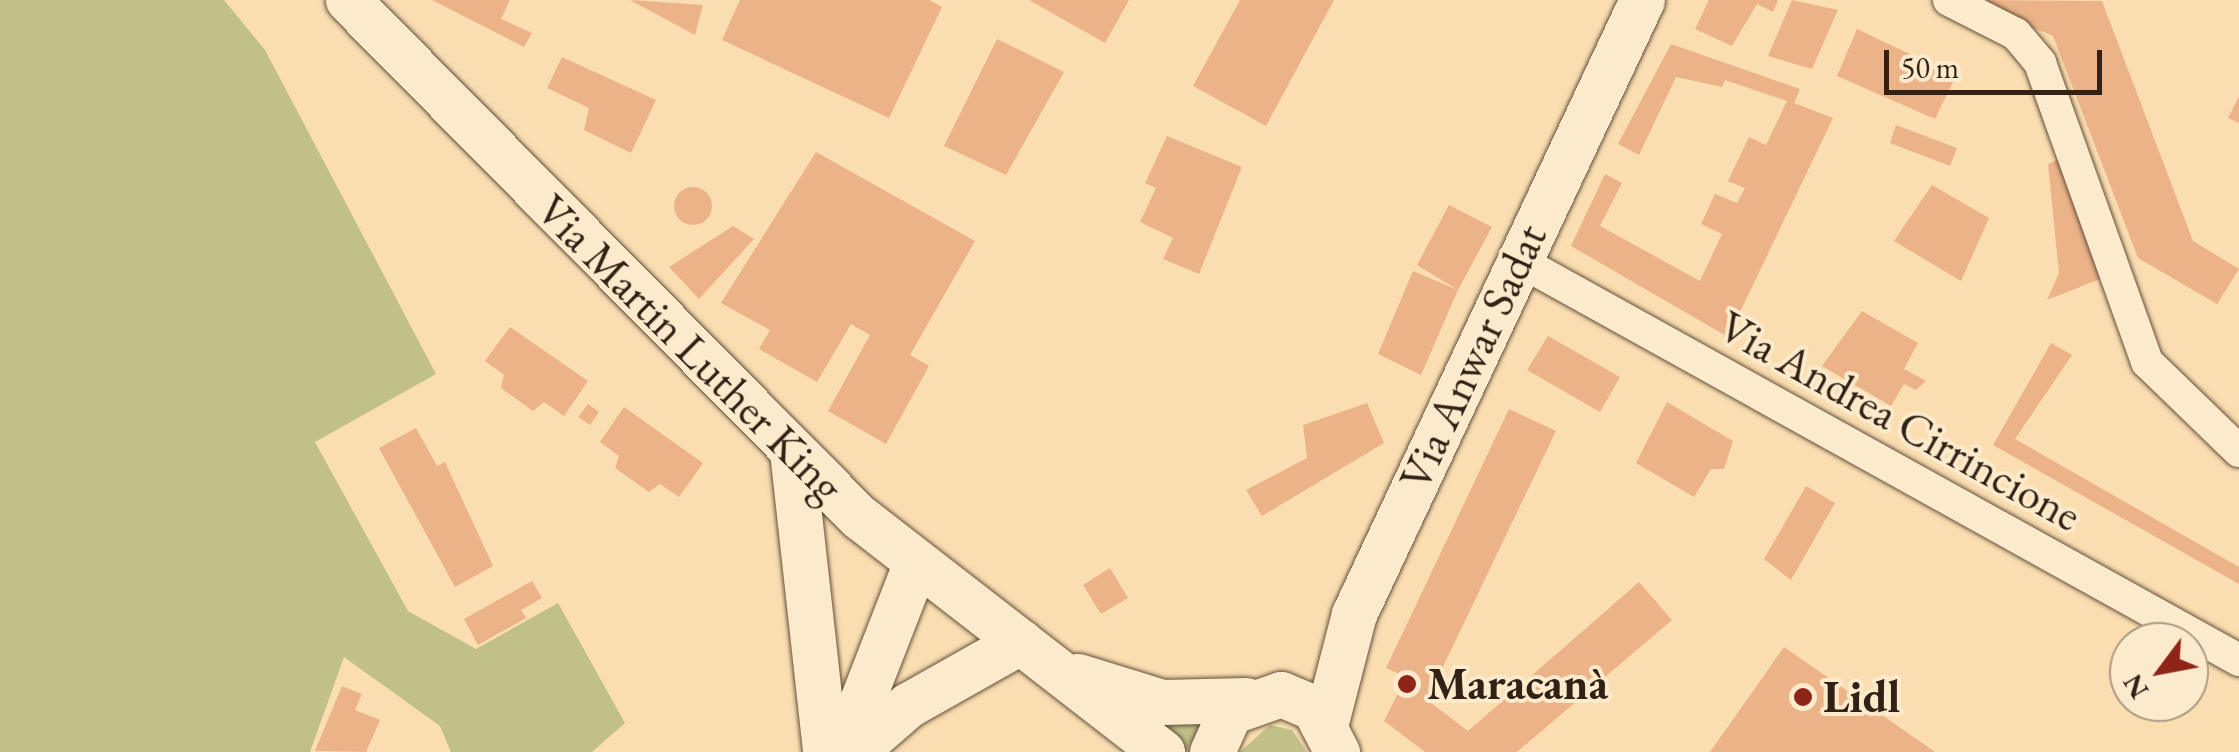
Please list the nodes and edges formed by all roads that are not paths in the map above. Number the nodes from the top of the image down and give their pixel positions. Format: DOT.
graph roads {
  1 [pos="348,0"];
  2 [pos="1642,0"];
  3 [pos="1949,0"];
  4 [pos="1518,260"];
  5 [pos="792,451"];
  6 [pos="2239,451"];
  7 [pos="914,565"];
  8 [pos="1020,642"];
  9 [pos="2239,660"];
  10 [pos="1057,669"];
  11 [pos="1246,700"];
  12 [pos="1332,737"];
  13 [pos="825,752"];
  14 [pos="842,752"];
  15 [pos="854,752"];
  16 [pos="1162,752"];
  17 [pos="1212,752"];
  1 -- 5 [label="street, Via Martin Luther King"];
  2 -- 4 [label="street, Via Anwar Sadat"];
  3 -- 6 [label="street"];
  4 -- 9 [label="street, Via Andrea Cirrincione"];
  4 -- 12 [label="street, Via Anwar Sadat"];
  5 -- 7 [label="street, Via Martin Luther King"];
  5 -- 13 [label="street"];
  7 -- 8 [label="street, Via Martin Luther King"];
  7 -- 14 [label="street"];
  8 -- 10 [label="street, Via Martin Luther King"];
  8 -- 15 [label="street"];
  10 -- 11 [label="street"];
  10 -- 16 [label="street, Via Martin Luther King"];
  11 -- 12 [label="street"];
  11 -- 17 [label="street"];
}
